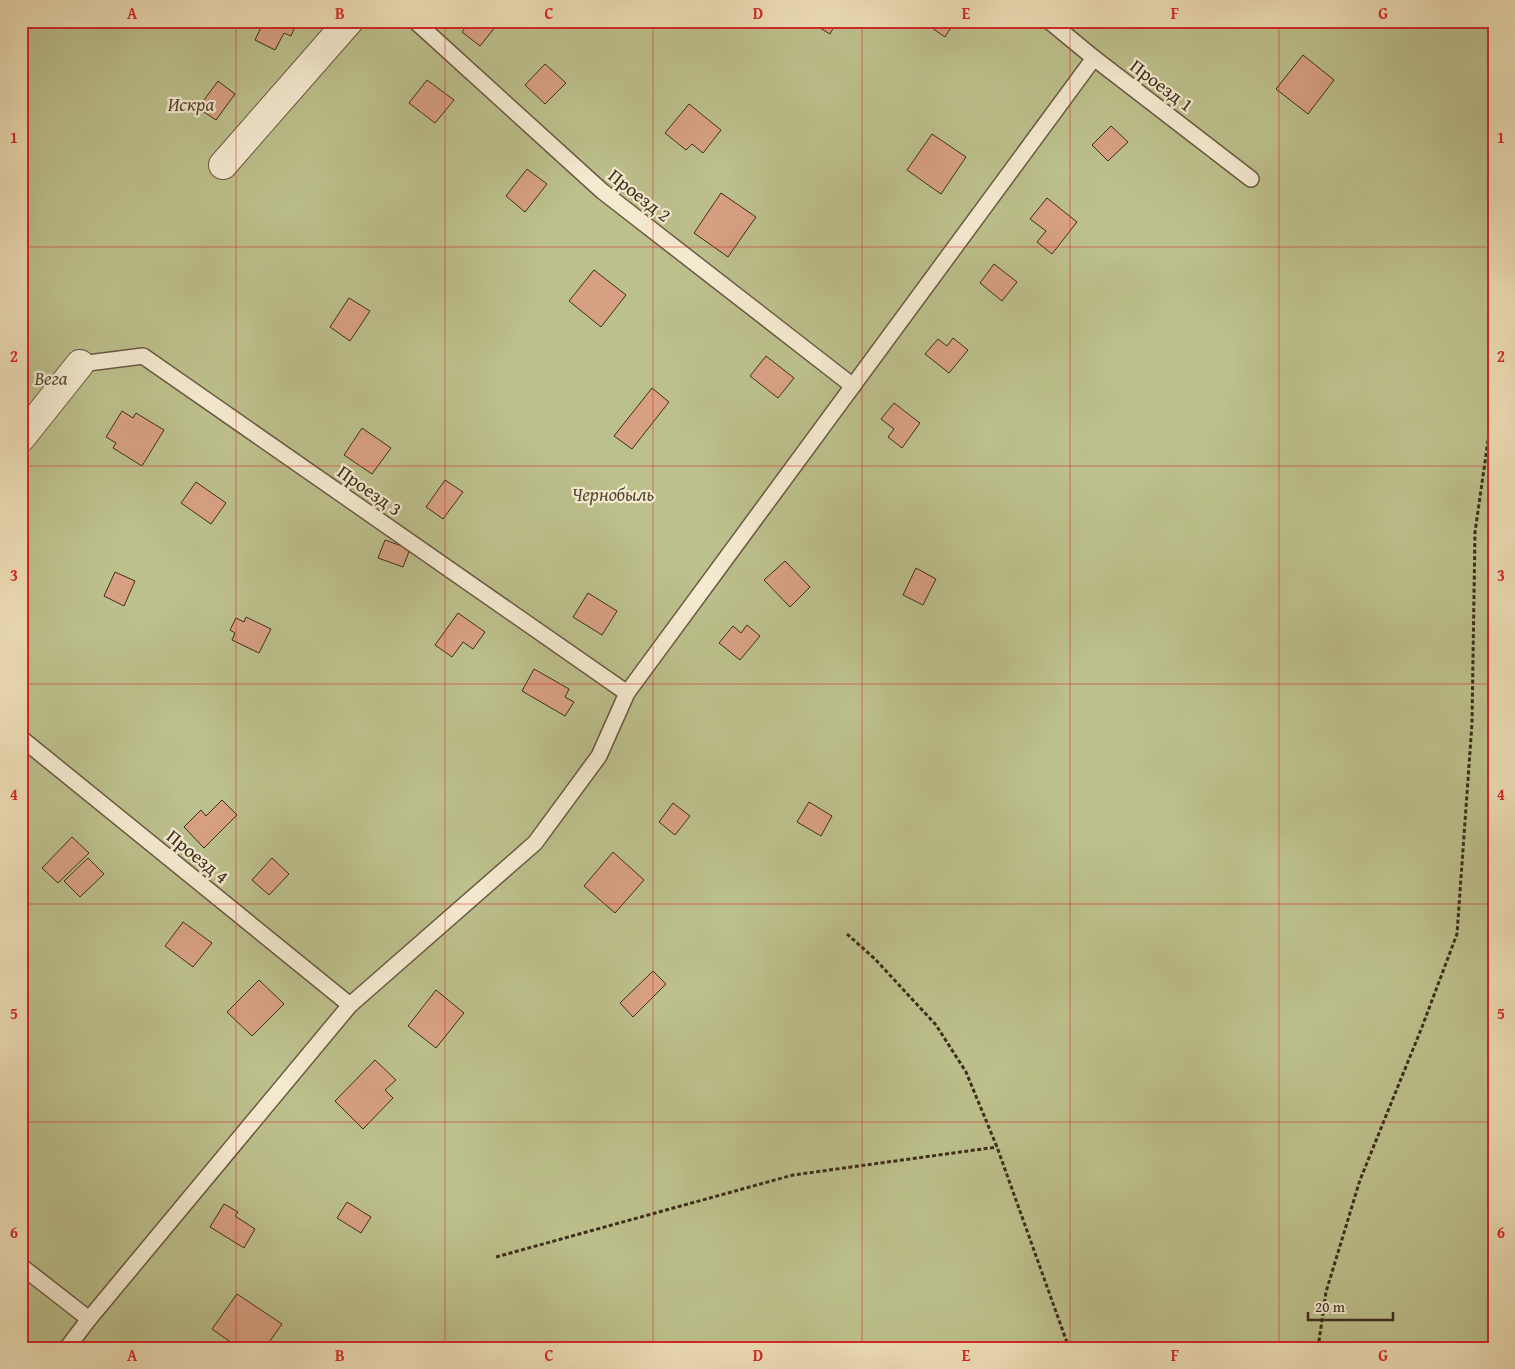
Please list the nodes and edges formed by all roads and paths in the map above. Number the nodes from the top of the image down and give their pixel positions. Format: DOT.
graph roads {
  1 [pos="349,21"];
  2 [pos="414,21"];
  3 [pos="1049,21"];
  4 [pos="1094,58"];
  5 [pos="223,165"];
  6 [pos="1252,179"];
  7 [pos="80,364"];
  8 [pos="853,386"];
  9 [pos="1494,399"];
  10 [pos="21,438"];
  11 [pos="627,693"];
  12 [pos="21,738"];
  13 [pos="847,934"];
  14 [pos="350,1004"];
  15 [pos="997,1147"];
  16 [pos="496,1257"];
  17 [pos="21,1266"];
  18 [pos="89,1319"];
  19 [pos="67,1348"];
  20 [pos="1069,1348"];
  21 [pos="1318,1348"];
  1 -- 5 [label="street"];
  2 -- 8 [label="lane, Проезд 2"];
  3 -- 4 [label="lane, Проезд 1"];
  4 -- 6 [label="lane, Проезд 1"];
  4 -- 8 [label="lane"];
  7 -- 10 [label="street"];
  7 -- 11 [label="lane, Проезд 3"];
  8 -- 11 [label="lane"];
  9 -- 21 [label="path"];
  11 -- 14 [label="lane"];
  12 -- 14 [label="lane, Проезд 4"];
  13 -- 15 [label="path"];
  14 -- 18 [label="lane"];
  15 -- 16 [label="path"];
  15 -- 20 [label="path"];
  17 -- 18 [label="lane"];
  18 -- 19 [label="lane"];
}
